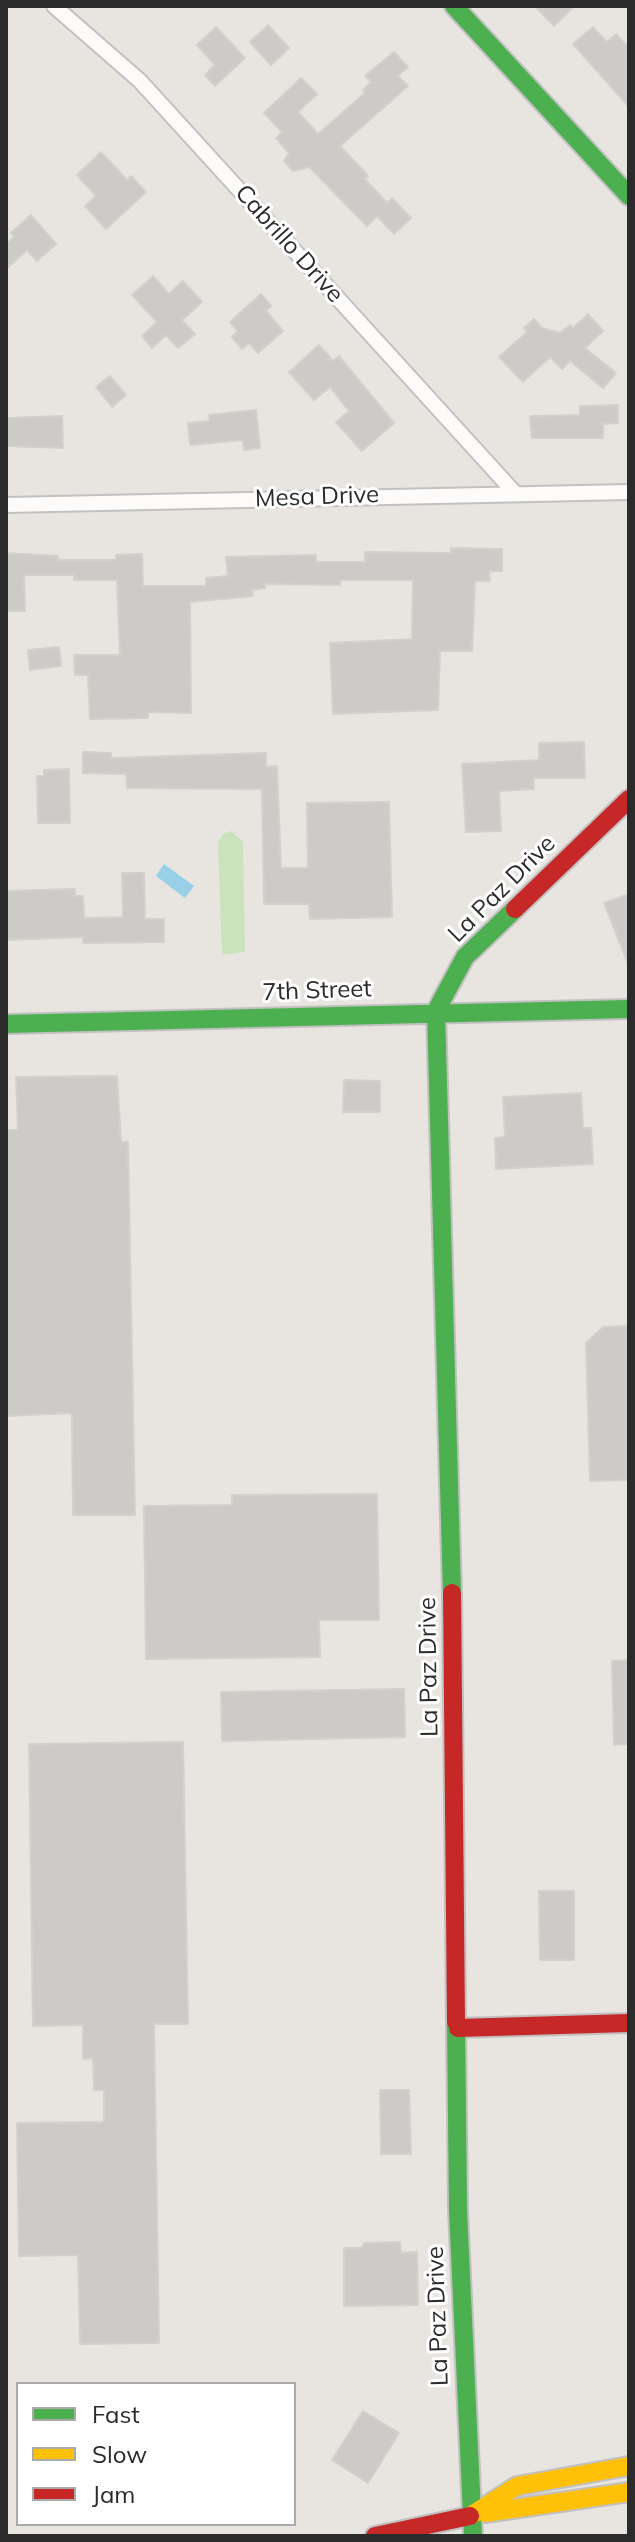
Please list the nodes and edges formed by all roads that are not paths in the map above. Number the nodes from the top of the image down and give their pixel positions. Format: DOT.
graph roads {
  1 [pos="54,6"];
  2 [pos="454,6"];
  3 [pos="629,196"];
  4 [pos="514,492"];
  5 [pos="629,492"];
  6 [pos="6,505"];
  7 [pos="629,799"];
  8 [pos="629,1009"];
  9 [pos="436,1011"];
  10 [pos="6,1024"];
  11 [pos="629,2023"];
  12 [pos="458,2028"];
  13 [pos="629,2466"];
  14 [pos="629,2492"];
  15 [pos="470,2516"];
  16 [pos="375,2536"];
  17 [pos="473,2536"];
  1 -- 4 [label="street, Cabrillo Drive"];
  2 -- 3 [label="main road"];
  4 -- 5 [label="street, Mesa Drive"];
  4 -- 6 [label="street, Mesa Drive"];
  7 -- 9 [label="main road, La Paz Drive"];
  8 -- 9 [label="main road, 7th Street"];
  9 -- 10 [label="main road, 7th Street"];
  9 -- 12 [label="main road, La Paz Drive"];
  11 -- 12 [label="main road"];
  12 -- 15 [label="main road, La Paz Drive"];
  13 -- 15 [label="main road"];
  14 -- 15 [label="main road"];
  15 -- 16 [label="main road"];
  15 -- 17 [label="main road, La Paz Drive"];
}
